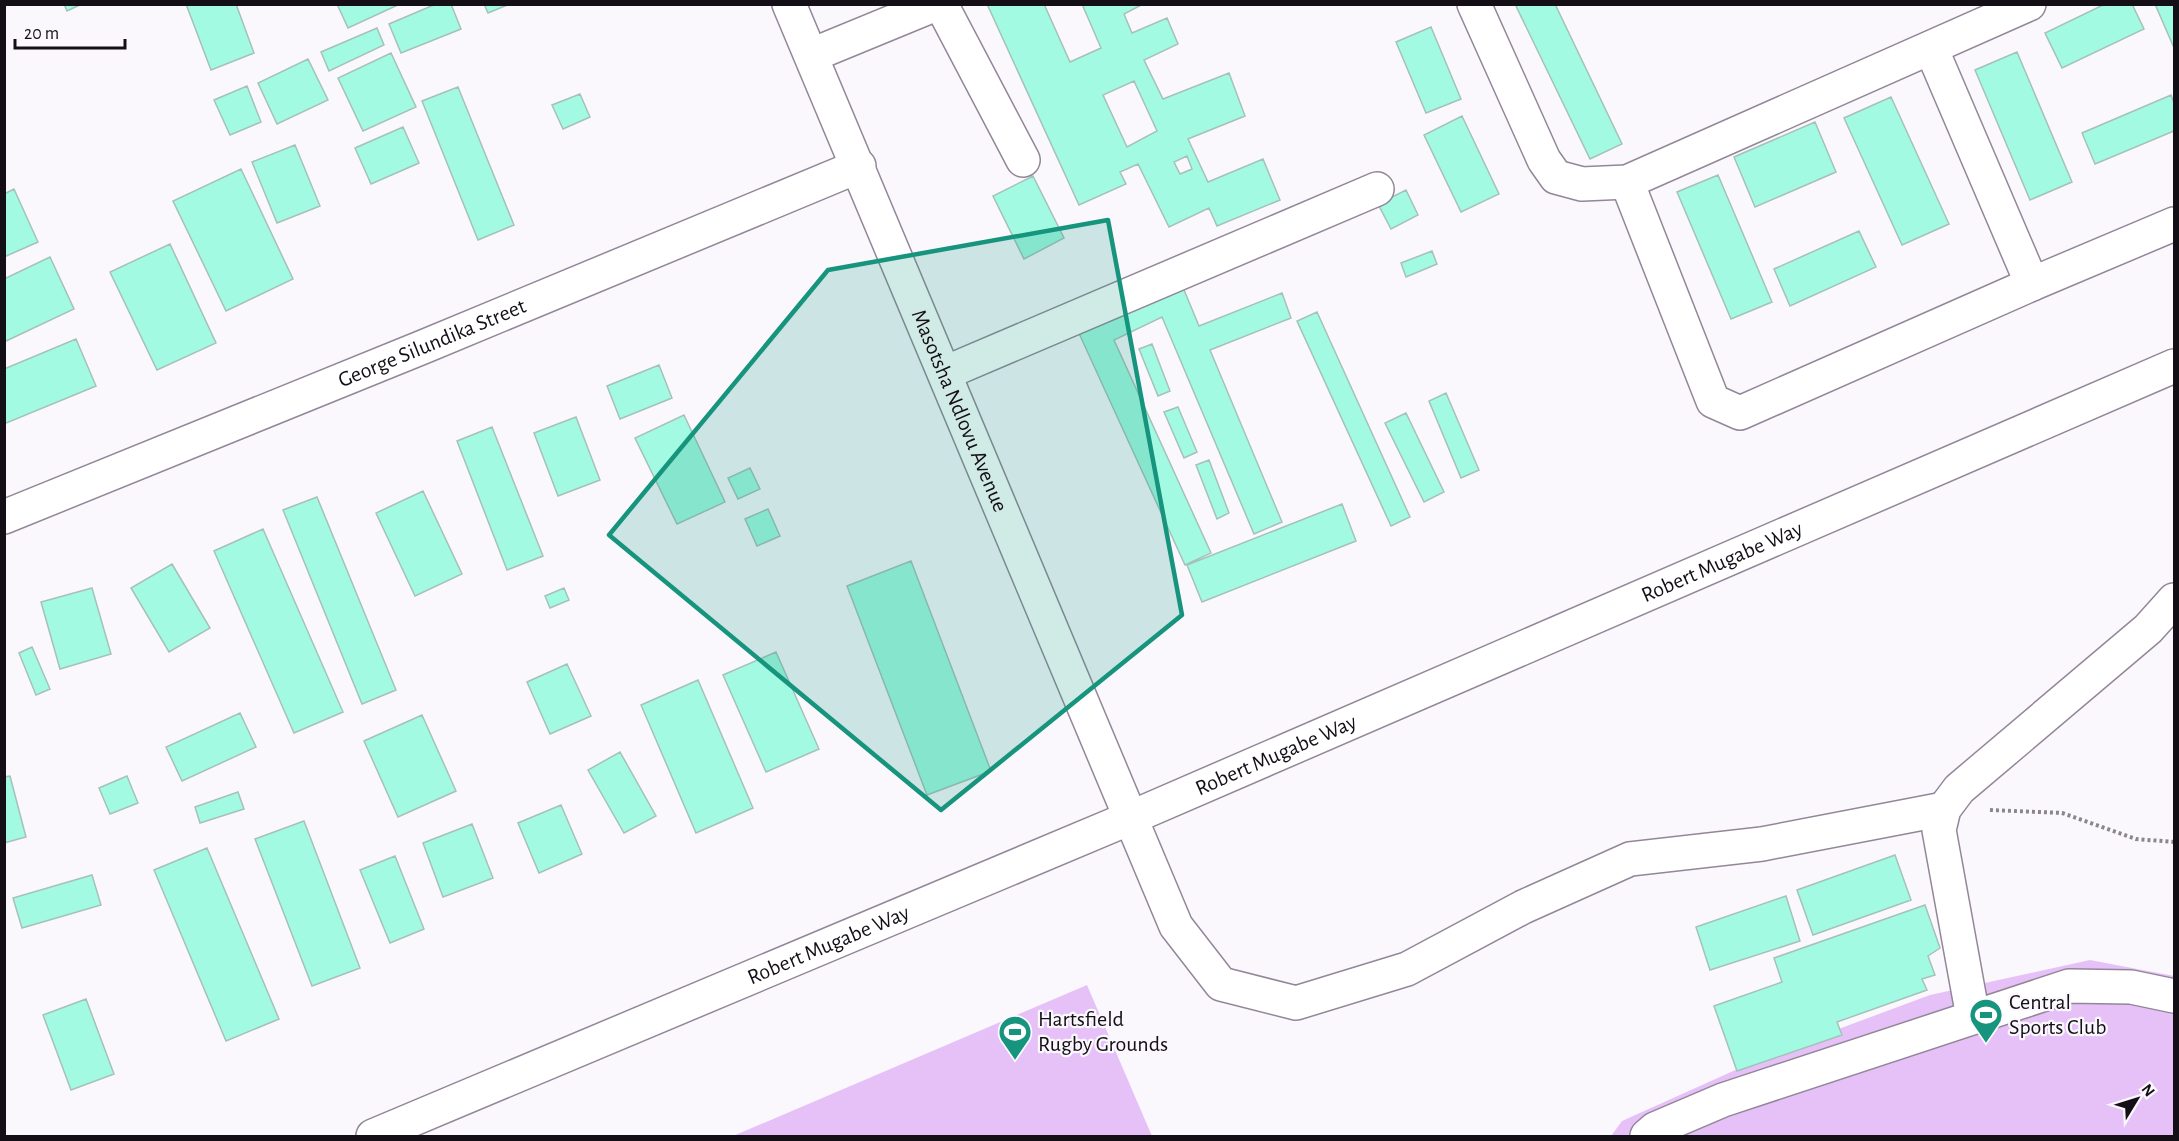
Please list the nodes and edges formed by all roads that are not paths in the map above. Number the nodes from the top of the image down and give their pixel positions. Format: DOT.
graph roads {
  1 [pos="789,4"];
  2 [pos="936,4"];
  3 [pos="941,4"];
  4 [pos="1474,4"];
  5 [pos="2029,4"];
  6 [pos="1930,48"];
  7 [pos="812,55"];
  8 [pos="1023,160"];
  9 [pos="859,165"];
  10 [pos="1627,182"];
  11 [pos="1377,189"];
  12 [pos="2175,224"];
  13 [pos="2032,284"];
  14 [pos="2175,366"];
  15 [pos="945,373"];
  16 [pos="4,517"];
  17 [pos="2175,600"];
  18 [pos="1944,809"];
  19 [pos="1130,818"];
  20 [pos="2175,996"];
  21 [pos="1973,1017"];
  22 [pos="373,1137"];
  23 [pos="1647,1137"];
  1 -- 7 [label="main road, Masotsha Ndlovu Avenue"];
  2 -- 7 [label="main road"];
  3 -- 8 [label="main road"];
  4 -- 10 [label="main road"];
  5 -- 6 [label="main road"];
  6 -- 10 [label="main road"];
  6 -- 13 [label="main road"];
  7 -- 9 [label="main road, Masotsha Ndlovu Avenue"];
  9 -- 15 [label="main road, Masotsha Ndlovu Avenue"];
  9 -- 16 [label="main road, George Silundika Street"];
  10 -- 13 [label="main road"];
  11 -- 15 [label="main road"];
  12 -- 13 [label="main road"];
  14 -- 19 [label="main road, Robert Mugabe Way"];
  15 -- 19 [label="main road, Masotsha Ndlovu Avenue"];
  17 -- 18 [label="main road"];
  18 -- 19 [label="main road, Masotsha Ndlovu Avenue"];
  18 -- 21 [label="main road"];
  19 -- 22 [label="main road, Robert Mugabe Way"];
  20 -- 21 [label="main road"];
  21 -- 23 [label="main road"];
}
